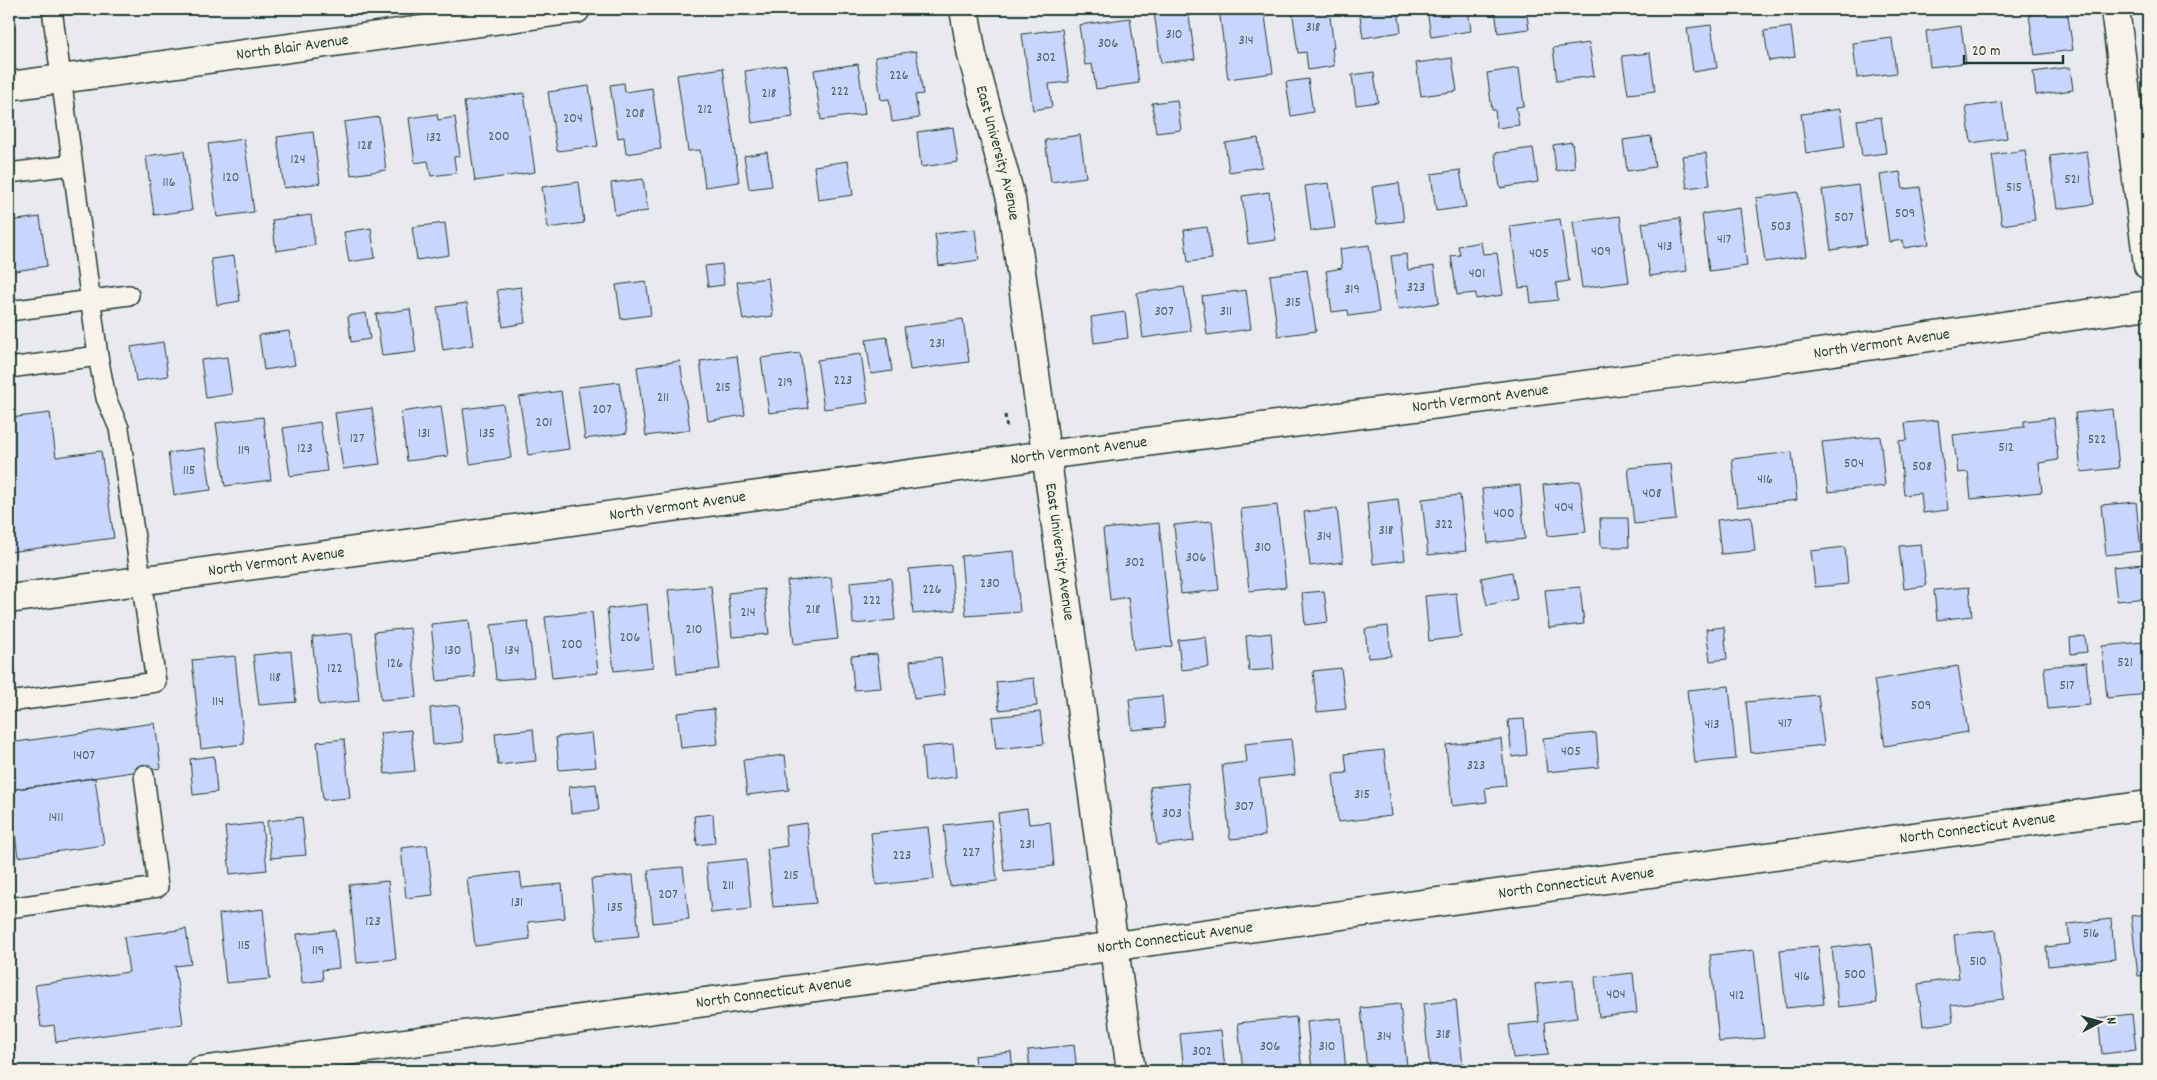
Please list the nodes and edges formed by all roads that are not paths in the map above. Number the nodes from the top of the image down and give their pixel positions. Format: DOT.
graph roads {
  1 [pos="52,9"];
  2 [pos="576,9"];
  3 [pos="964,9"];
  4 [pos="2115,9"];
  5 [pos="62,79"];
  6 [pos="9,86"];
  7 [pos="73,165"];
  8 [pos="9,173"];
  9 [pos="2148,265"];
  10 [pos="129,296"];
  11 [pos="90,301"];
  12 [pos="2148,305"];
  13 [pos="9,311"];
  14 [pos="98,356"];
  15 [pos="9,368"];
  16 [pos="1046,455"];
  17 [pos="141,581"];
  18 [pos="9,599"];
  19 [pos="9,702"];
  20 [pos="144,775"];
  21 [pos="2148,806"];
  22 [pos="9,908"];
  23 [pos="1114,947"];
  24 [pos="200,1071"];
  25 [pos="1131,1071"];
  1 -- 5 [label="lane"];
  2 -- 5 [label="street, North Blair Avenue"];
  3 -- 16 [label="street, East University Avenue"];
  4 -- 9 [label="street"];
  5 -- 6 [label="street, North Blair Avenue"];
  5 -- 7 [label="lane"];
  7 -- 8 [label="lane"];
  7 -- 11 [label="lane"];
  10 -- 11 [label="lane"];
  11 -- 13 [label="lane"];
  11 -- 14 [label="lane"];
  12 -- 16 [label="street, North Vermont Avenue"];
  14 -- 15 [label="lane"];
  14 -- 17 [label="lane"];
  16 -- 17 [label="street, North Vermont Avenue"];
  16 -- 23 [label="street, East University Avenue"];
  17 -- 18 [label="street, North Vermont Avenue"];
  17 -- 19 [label="lane"];
  20 -- 22 [label="lane"];
  21 -- 23 [label="street, North Connecticut Avenue"];
  23 -- 24 [label="street, North Connecticut Avenue"];
  23 -- 25 [label="street, East University Avenue"];
}
